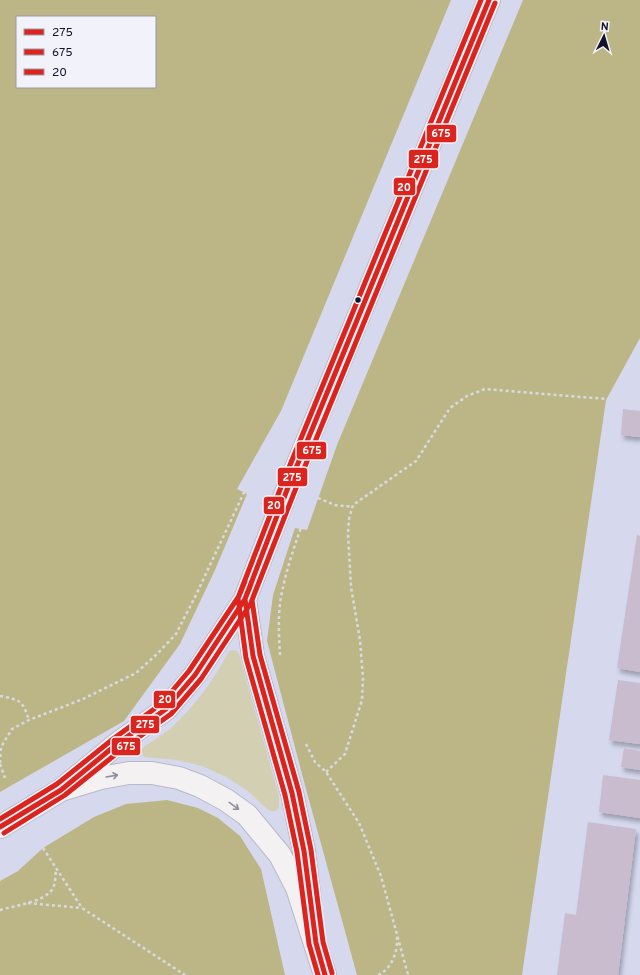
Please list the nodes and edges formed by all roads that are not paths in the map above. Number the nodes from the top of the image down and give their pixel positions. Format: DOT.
graph roads {
  1 [pos="489,0"];
  2 [pos="245,599"];
  3 [pos="61,790"];
  4 [pos="0,827"];
  5 [pos="316,943"];
  6 [pos="325,975"];
  1 -- 2 [label="main road"];
  2 -- 3 [label="main road"];
  2 -- 5 [label="main road"];
  3 -- 4 [label="main road"];
  3 -- 5 [label="main road, one-way"];
  5 -- 6 [label="main road"];
}
